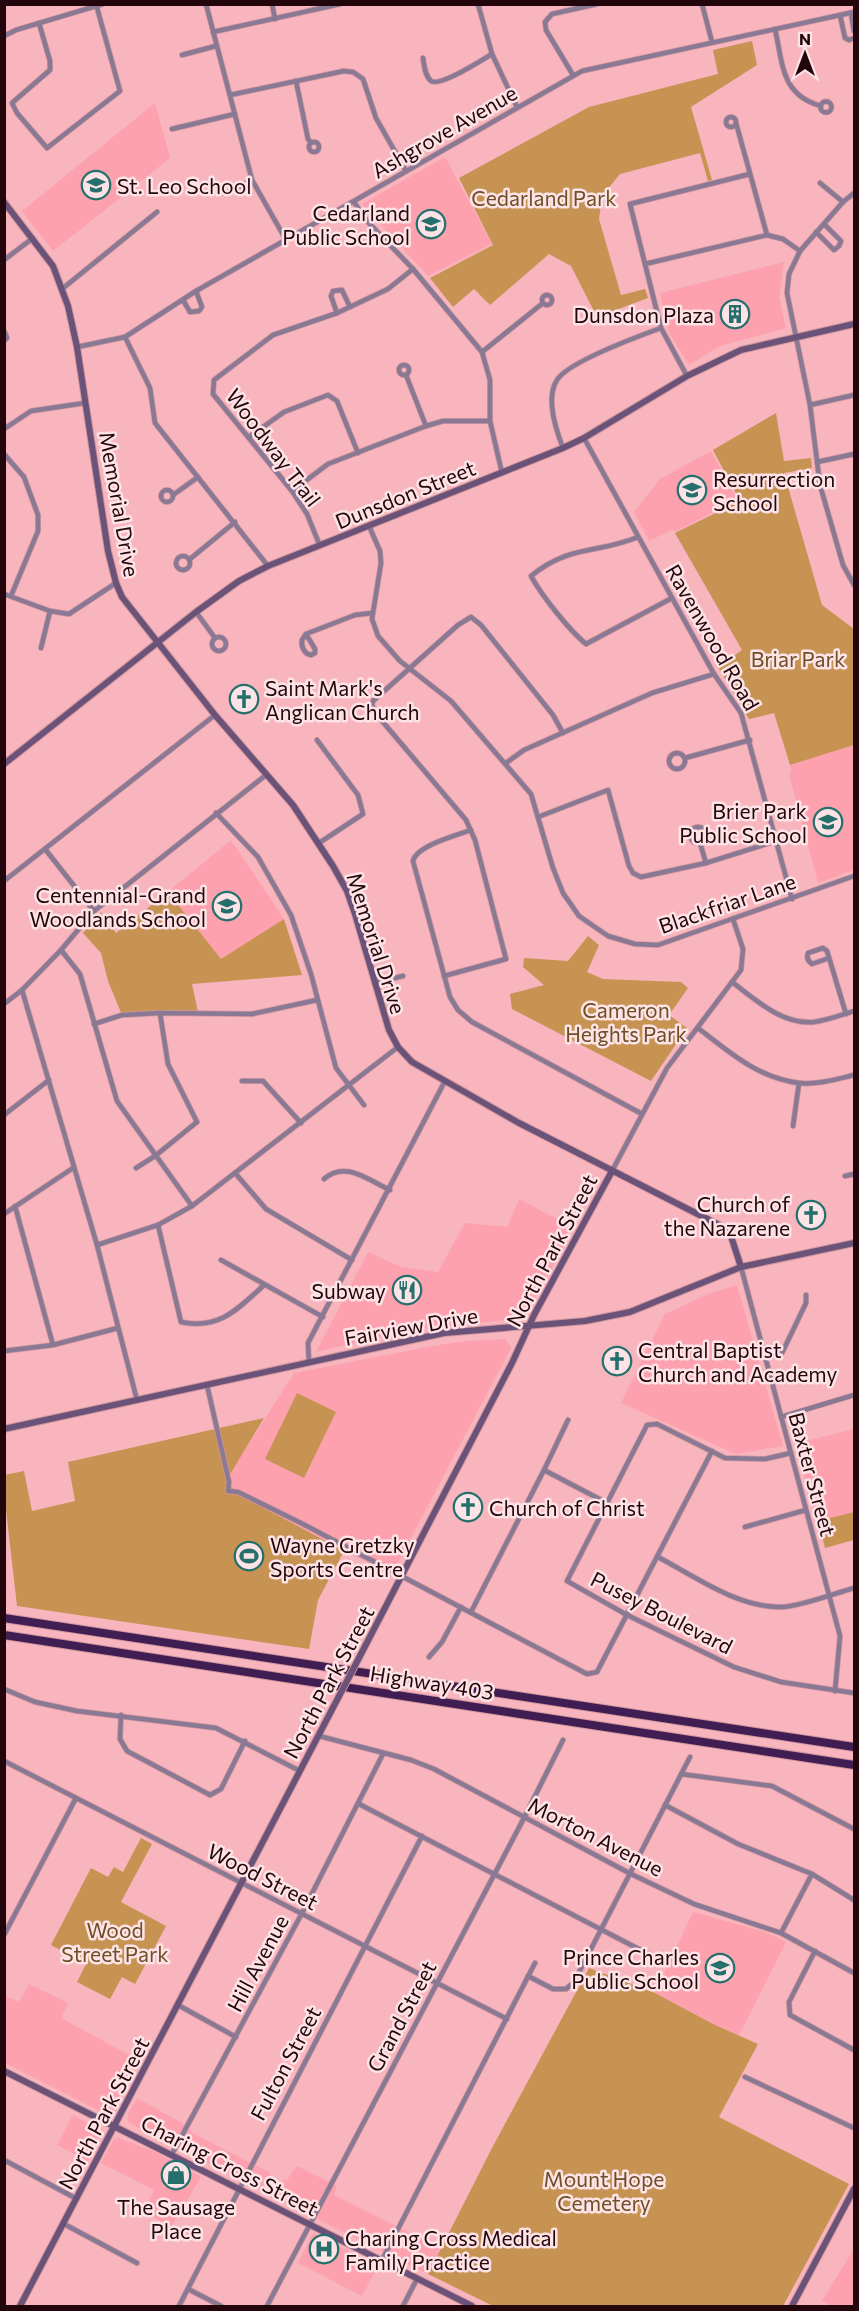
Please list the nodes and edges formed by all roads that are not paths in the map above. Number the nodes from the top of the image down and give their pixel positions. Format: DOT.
graph roads {
  1 [pos="103,4"];
  2 [pos="206,4"];
  3 [pos="272,4"];
  4 [pos="340,4"];
  5 [pos="478,4"];
  6 [pos="597,4"];
  7 [pos="702,4"];
  8 [pos="96,5"];
  9 [pos="853,12"];
  10 [pos="840,15"];
  11 [pos="275,19"];
  12 [pos="39,23"];
  13 [pos="776,28"];
  14 [pos="855,31"];
  15 [pos="213,32"];
  16 [pos="4,36"];
  17 [pos="855,38"];
  18 [pos="712,42"];
  19 [pos="216,46"];
  20 [pos="492,54"];
  21 [pos="182,55"];
  22 [pos="423,58"];
  23 [pos="573,75"];
  24 [pos="296,81"];
  25 [pos="230,96"];
  26 [pos="821,106"];
  27 [pos="518,107"];
  28 [pos="235,114"];
  29 [pos="736,123"];
  30 [pos="172,129"];
  31 [pos="311,143"];
  32 [pos="406,171"];
  33 [pos="750,174"];
  34 [pos="252,180"];
  35 [pos="820,183"];
  36 [pos="219,193"];
  37 [pos="855,193"];
  38 [pos="4,202"];
  39 [pos="354,202"];
  40 [pos="843,202"];
  41 [pos="157,212"];
  42 [pos="824,224"];
  43 [pos="816,232"];
  44 [pos="767,235"];
  45 [pos="33,238"];
  46 [pos="286,240"];
  47 [pos="800,251"];
  48 [pos="4,260"];
  49 [pos="645,264"];
  50 [pos="413,268"];
  51 [pos="62,290"];
  52 [pos="196,291"];
  53 [pos="183,300"];
  54 [pos="543,303"];
  55 [pos="350,307"];
  56 [pos="337,313"];
  57 [pos="855,324"];
  58 [pos="661,328"];
  59 [pos="4,331"];
  60 [pos="125,337"];
  61 [pos="795,337"];
  62 [pos="4,341"];
  63 [pos="77,347"];
  64 [pos="483,352"];
  65 [pos="406,375"];
  66 [pos="687,376"];
  67 [pos="855,395"];
  68 [pos="85,403"];
  69 [pos="810,405"];
  70 [pos="490,421"];
  71 [pos="426,426"];
  72 [pos="4,429"];
  73 [pos="249,437"];
  74 [pos="584,438"];
  75 [pos="563,448"];
  76 [pos="358,453"];
  77 [pos="4,454"];
  78 [pos="855,454"];
  79 [pos="818,462"];
  80 [pos="502,473"];
  81 [pos="198,477"];
  82 [pos="292,491"];
  83 [pos="173,495"];
  84 [pos="235,522"];
  85 [pos="369,526"];
  86 [pos="638,537"];
  87 [pos="320,546"];
  88 [pos="190,559"];
  89 [pos="268,566"];
  90 [pos="116,583"];
  91 [pos="855,585"];
  92 [pos="4,594"];
  93 [pos="11,596"];
  94 [pos="672,598"];
  95 [pos="50,611"];
  96 [pos="196,612"];
  97 [pos="372,613"];
  98 [pos="306,634"];
  99 [pos="215,638"];
  100 [pos="157,642"];
  101 [pos="41,648"];
  102 [pos="411,668"];
  103 [pos="714,674"];
  104 [pos="215,715"];
  105 [pos="563,733"];
  106 [pos="317,740"];
  107 [pos="750,740"];
  108 [pos="685,758"];
  109 [pos="506,763"];
  110 [pos="4,764"];
  111 [pos="266,775"];
  112 [pos="216,813"];
  113 [pos="538,817"];
  114 [pos="471,830"];
  115 [pos="776,841"];
  116 [pos="319,843"];
  117 [pos="700,843"];
  118 [pos="45,849"];
  119 [pos="706,863"];
  120 [pos="855,876"];
  121 [pos="4,881"];
  122 [pos="792,899"];
  123 [pos="94,911"];
  124 [pos="734,919"];
  125 [pos="61,950"];
  126 [pos="829,958"];
  127 [pos="403,976"];
  128 [pos="444,976"];
  129 [pos="732,982"];
  130 [pos="374,984"];
  131 [pos="22,990"];
  132 [pos="317,1000"];
  133 [pos="4,1004"];
  134 [pos="855,1011"];
  135 [pos="160,1013"];
  136 [pos="846,1014"];
  137 [pos="94,1024"];
  138 [pos="698,1028"];
  139 [pos="398,1047"];
  140 [pos="855,1075"];
  141 [pos="49,1080"];
  142 [pos="242,1081"];
  143 [pos="446,1081"];
  144 [pos="799,1083"];
  145 [pos="350,1085"];
  146 [pos="364,1105"];
  147 [pos="642,1114"];
  148 [pos="4,1116"];
  149 [pos="301,1123"];
  150 [pos="793,1126"];
  151 [pos="155,1156"];
  152 [pos="73,1168"];
  153 [pos="136,1168"];
  154 [pos="612,1171"];
  155 [pos="235,1173"];
  156 [pos="855,1174"];
  157 [pos="845,1176"];
  158 [pos="324,1179"];
  159 [pos="390,1190"];
  160 [pos="15,1206"];
  161 [pos="192,1206"];
  162 [pos="4,1214"];
  163 [pos="158,1225"];
  164 [pos="855,1243"];
  165 [pos="97,1245"];
  166 [pos="221,1260"];
  167 [pos="352,1260"];
  168 [pos="741,1267"];
  169 [pos="264,1285"];
  170 [pos="806,1295"];
  171 [pos="323,1317"];
  172 [pos="529,1325"];
  173 [pos="118,1328"];
  174 [pos="53,1345"];
  175 [pos="4,1351"];
  176 [pos="765,1358"];
  177 [pos="309,1362"];
  178 [pos="207,1385"];
  179 [pos="855,1395"];
  180 [pos="136,1400"];
  181 [pos="781,1418"];
  182 [pos="568,1420"];
  183 [pos="4,1429"];
  184 [pos="712,1451"];
  185 [pos="791,1453"];
  186 [pos="544,1470"];
  187 [pos="607,1503"];
  188 [pos="806,1510"];
  189 [pos="746,1527"];
  190 [pos="658,1557"];
  191 [pos="402,1577"];
  192 [pos="855,1588"];
  193 [pos="830,1595"];
  194 [pos="461,1607"];
  195 [pos="471,1612"];
  196 [pos="627,1615"];
  197 [pos="4,1618"];
  198 [pos="4,1635"];
  199 [pos="429,1657"];
  200 [pos="4,1689"];
  201 [pos="835,1691"];
  202 [pos="855,1693"];
  203 [pos="122,1715"];
  204 [pos="319,1736"];
  205 [pos="563,1740"];
  206 [pos="245,1741"];
  207 [pos="855,1747"];
  208 [pos="383,1754"];
  209 [pos="690,1757"];
  210 [pos="4,1761"];
  211 [pos="855,1765"];
  212 [pos="300,1771"];
  213 [pos="681,1774"];
  214 [pos="76,1798"];
  215 [pos="359,1804"];
  216 [pos="665,1805"];
  217 [pos="524,1818"];
  218 [pos="855,1829"];
  219 [pos="422,1836"];
  220 [pos="494,1873"];
  221 [pos="631,1874"];
  222 [pos="812,1874"];
  223 [pos="242,1884"];
  224 [pos="855,1900"];
  225 [pos="301,1915"];
  226 [pos="600,1929"];
  227 [pos="5,1931"];
  228 [pos="781,1933"];
  229 [pos="364,1947"];
  230 [pos="815,1951"];
  231 [pos="660,1960"];
  232 [pos="535,1963"];
  233 [pos="855,1972"];
  234 [pos="528,1976"];
  235 [pos="437,1983"];
  236 [pos="178,2005"];
  237 [pos="507,2019"];
  238 [pos="236,2037"];
  239 [pos="855,2050"];
  240 [pos="4,2071"];
  241 [pos="745,2077"];
  242 [pos="115,2125"];
  243 [pos="855,2128"];
  244 [pos="172,2154"];
  245 [pos="4,2160"];
  246 [pos="239,2188"];
  247 [pos="855,2188"];
  248 [pos="77,2199"];
  249 [pos="64,2224"];
  250 [pos="309,2224"];
  251 [pos="382,2260"];
  252 [pos="137,2263"];
  253 [pos="417,2279"];
  254 [pos="188,2289"];
  255 [pos="20,2307"];
  256 [pos="178,2307"];
  257 [pos="221,2307"];
  258 [pos="267,2307"];
  259 [pos="403,2307"];
  260 [pos="472,2307"];
  261 [pos="792,2307"];
  1 -- 8 [label="street"];
  2 -- 15 [label="street"];
  3 -- 11 [label="street"];
  4 -- 11 [label="street"];
  5 -- 20 [label="street"];
  6 -- 23 [label="street"];
  7 -- 18 [label="street"];
  8 -- 12 [label="street"];
  8 -- 12 [label="street"];
  9 -- 10 [label="street, Ashgrove Avenue"];
  9 -- 14 [label="street"];
  10 -- 13 [label="street, Ashgrove Avenue"];
  10 -- 17 [label="street"];
  11 -- 15 [label="street"];
  12 -- 16 [label="street"];
  13 -- 18 [label="street, Ashgrove Avenue"];
  13 -- 26 [label="street"];
  15 -- 19 [label="street"];
  18 -- 23 [label="street, Ashgrove Avenue"];
  19 -- 21 [label="street"];
  19 -- 25 [label="street"];
  20 -- 22 [label="street"];
  20 -- 27 [label="street"];
  23 -- 27 [label="street, Ashgrove Avenue"];
  24 -- 25 [label="street"];
  24 -- 31 [label="street"];
  24 -- 32 [label="street"];
  25 -- 28 [label="street"];
  27 -- 32 [label="street, Ashgrove Avenue"];
  28 -- 30 [label="street"];
  28 -- 34 [label="street"];
  29 -- 33 [label="street"];
  32 -- 39 [label="street, Ashgrove Avenue"];
  33 -- 44 [label="street"];
  33 -- 49 [label="street"];
  34 -- 36 [label="street"];
  34 -- 46 [label="street"];
  35 -- 40 [label="street"];
  37 -- 40 [label="street"];
  38 -- 45 [label="main road, Memorial Drive"];
  39 -- 46 [label="street, Ashgrove Avenue"];
  39 -- 50 [label="street"];
  40 -- 42 [label="street"];
  41 -- 51 [label="street"];
  42 -- 43 [label="street"];
  42 -- 43 [label="street"];
  43 -- 47 [label="street"];
  44 -- 47 [label="street"];
  44 -- 49 [label="street"];
  45 -- 48 [label="street"];
  45 -- 51 [label="main road, Memorial Drive"];
  46 -- 52 [label="street, Ashgrove Avenue"];
  47 -- 61 [label="street"];
  49 -- 58 [label="street"];
  50 -- 55 [label="street, Woodway Trail"];
  50 -- 64 [label="street"];
  51 -- 63 [label="main road, Memorial Drive"];
  52 -- 53 [label="street, Ashgrove Avenue"];
  52 -- 53 [label="street"];
  53 -- 60 [label="street, Ashgrove Avenue"];
  54 -- 64 [label="street"];
  55 -- 56 [label="street, Woodway Trail"];
  55 -- 56 [label="street"];
  56 -- 73 [label="street, Woodway Trail"];
  57 -- 61 [label="main road, Dunsdon Street"];
  58 -- 66 [label="street"];
  58 -- 75 [label="street"];
  59 -- 62 [label="street"];
  60 -- 63 [label="street, Ashgrove Avenue"];
  60 -- 81 [label="street"];
  61 -- 66 [label="main road, Dunsdon Street"];
  61 -- 69 [label="street"];
  63 -- 68 [label="main road, Memorial Drive"];
  64 -- 70 [label="street"];
  65 -- 71 [label="street"];
  66 -- 74 [label="main road, Dunsdon Street"];
  67 -- 69 [label="street"];
  68 -- 72 [label="street"];
  68 -- 90 [label="main road, Memorial Drive"];
  69 -- 79 [label="street"];
  70 -- 71 [label="street"];
  70 -- 80 [label="street"];
  71 -- 76 [label="street"];
  73 -- 76 [label="street"];
  73 -- 82 [label="street, Woodway Trail"];
  74 -- 75 [label="main road, Dunsdon Street"];
  74 -- 86 [label="street, Ravenwood Road"];
  75 -- 80 [label="main road, Dunsdon Street"];
  76 -- 82 [label="street"];
  77 -- 93 [label="street"];
  78 -- 79 [label="street"];
  79 -- 91 [label="street"];
  80 -- 85 [label="main road, Dunsdon Street"];
  81 -- 83 [label="street"];
  81 -- 84 [label="street"];
  82 -- 87 [label="street, Woodway Trail"];
  84 -- 88 [label="street"];
  84 -- 89 [label="street"];
  85 -- 87 [label="main road, Dunsdon Street"];
  85 -- 97 [label="street, Blackfriar Lane"];
  86 -- 94 [label="street, Ravenwood Road"];
  86 -- 94 [label="street"];
  87 -- 89 [label="main road, Dunsdon Street"];
  89 -- 96 [label="main road, Dunsdon Street"];
  90 -- 95 [label="street"];
  90 -- 100 [label="main road, Memorial Drive"];
  92 -- 93 [label="street"];
  93 -- 95 [label="street"];
  94 -- 103 [label="street, Ravenwood Road"];
  95 -- 101 [label="street"];
  96 -- 99 [label="street"];
  96 -- 100 [label="main road, Dunsdon Street"];
  97 -- 98 [label="street"];
  97 -- 102 [label="street, Blackfriar Lane"];
  100 -- 104 [label="main road, Memorial Drive"];
  100 -- 110 [label="main road, Dunsdon Street"];
  102 -- 105 [label="street"];
  102 -- 109 [label="street, Blackfriar Lane"];
  102 -- 114 [label="street"];
  103 -- 105 [label="street"];
  103 -- 107 [label="street, Ravenwood Road"];
  104 -- 111 [label="main road, Memorial Drive"];
  104 -- 118 [label="street"];
  105 -- 109 [label="street"];
  106 -- 116 [label="street"];
  107 -- 108 [label="street"];
  107 -- 115 [label="street, Ravenwood Road"];
  109 -- 113 [label="street, Blackfriar Lane"];
  111 -- 112 [label="street"];
  111 -- 116 [label="main road, Memorial Drive"];
  112 -- 123 [label="street"];
  112 -- 132 [label="street"];
  113 -- 119 [label="street"];
  113 -- 124 [label="street, Blackfriar Lane"];
  114 -- 128 [label="street"];
  114 -- 128 [label="street"];
  115 -- 119 [label="street"];
  115 -- 122 [label="street, Ravenwood Road"];
  116 -- 130 [label="main road, Memorial Drive"];
  117 -- 119 [label="street"];
  118 -- 121 [label="street"];
  118 -- 123 [label="street"];
  120 -- 122 [label="street, Blackfriar Lane"];
  122 -- 124 [label="street, Blackfriar Lane"];
  123 -- 125 [label="street"];
  124 -- 129 [label="street, North Park Street"];
  125 -- 131 [label="street"];
  125 -- 137 [label="street"];
  126 -- 126 [label="street"];
  126 -- 136 [label="street"];
  127 -- 130 [label="street"];
  128 -- 147 [label="street"];
  129 -- 136 [label="street"];
  129 -- 138 [label="street, North Park Street"];
  130 -- 139 [label="main road, Memorial Drive"];
  131 -- 133 [label="street"];
  131 -- 141 [label="street"];
  132 -- 135 [label="street"];
  132 -- 145 [label="street"];
  134 -- 136 [label="street"];
  135 -- 137 [label="street"];
  135 -- 151 [label="street"];
  137 -- 151 [label="street"];
  138 -- 144 [label="street"];
  138 -- 147 [label="street, North Park Street"];
  139 -- 143 [label="main road, Memorial Drive"];
  139 -- 145 [label="street"];
  140 -- 144 [label="street"];
  141 -- 148 [label="street"];
  141 -- 152 [label="street"];
  142 -- 149 [label="street"];
  143 -- 154 [label="main road, Memorial Drive"];
  143 -- 159 [label="street"];
  144 -- 150 [label="street"];
  145 -- 146 [label="street"];
  145 -- 149 [label="street"];
  147 -- 154 [label="street, North Park Street"];
  149 -- 155 [label="street"];
  151 -- 153 [label="street"];
  151 -- 161 [label="street"];
  152 -- 160 [label="street"];
  152 -- 165 [label="street"];
  154 -- 168 [label="main road, Memorial Drive"];
  154 -- 172 [label="main road, North Park Street"];
  155 -- 161 [label="street"];
  155 -- 167 [label="street"];
  156 -- 157 [label="street"];
  158 -- 159 [label="street"];
  159 -- 167 [label="street"];
  160 -- 162 [label="street"];
  160 -- 174 [label="street"];
  161 -- 163 [label="street"];
  163 -- 165 [label="street"];
  163 -- 169 [label="street"];
  164 -- 168 [label="main road, Fairview Drive"];
  165 -- 173 [label="street"];
  166 -- 169 [label="street"];
  167 -- 171 [label="street"];
  168 -- 172 [label="main road, Fairview Drive"];
  168 -- 176 [label="street, Baxter Street"];
  169 -- 171 [label="street"];
  170 -- 176 [label="street"];
  171 -- 177 [label="street"];
  172 -- 177 [label="main road, Fairview Drive"];
  172 -- 191 [label="main road, North Park Street"];
  173 -- 174 [label="street"];
  173 -- 180 [label="street"];
  174 -- 175 [label="street"];
  176 -- 181 [label="street, Baxter Street"];
  177 -- 178 [label="main road, Fairview Drive"];
  178 -- 180 [label="main road, Fairview Drive"];
  178 -- 191 [label="street"];
  179 -- 181 [label="street"];
  180 -- 183 [label="main road, Fairview Drive"];
  181 -- 185 [label="street, Baxter Street"];
  182 -- 186 [label="street"];
  184 -- 185 [label="street, Pusey Boulevard"];
  184 -- 187 [label="street, Pusey Boulevard"];
  184 -- 190 [label="street"];
  185 -- 188 [label="street, Baxter Street"];
  186 -- 187 [label="street"];
  186 -- 195 [label="street"];
  187 -- 196 [label="street, Pusey Boulevard"];
  188 -- 189 [label="street"];
  188 -- 193 [label="street, Baxter Street"];
  190 -- 193 [label="street"];
  190 -- 196 [label="street"];
  191 -- 194 [label="street"];
  191 -- 204 [label="main road, North Park Street, bridge"];
  192 -- 193 [label="street"];
  193 -- 201 [label="street, Baxter Street"];
  194 -- 195 [label="street"];
  194 -- 199 [label="street"];
  195 -- 196 [label="street"];
  196 -- 201 [label="street, Pusey Boulevard"];
  197 -- 207 [label="highway, Highway 403"];
  198 -- 211 [label="highway, Highway 403"];
  200 -- 203 [label="street"];
  201 -- 202 [label="street, Pusey Boulevard"];
  203 -- 206 [label="street"];
  203 -- 206 [label="street"];
  204 -- 208 [label="street, Morton Avenue"];
  204 -- 212 [label="main road, North Park Street"];
  205 -- 217 [label="street, Grand Street"];
  206 -- 212 [label="street"];
  208 -- 215 [label="street, Hill Avenue"];
  208 -- 217 [label="street, Morton Avenue"];
  209 -- 213 [label="street"];
  210 -- 214 [label="street, Wood Street"];
  212 -- 223 [label="main road, North Park Street"];
  213 -- 216 [label="street"];
  213 -- 218 [label="street"];
  214 -- 223 [label="street, Wood Street"];
  214 -- 227 [label="street"];
  215 -- 219 [label="street"];
  215 -- 225 [label="street, Hill Avenue"];
  216 -- 221 [label="street"];
  216 -- 222 [label="street"];
  217 -- 220 [label="street, Grand Street"];
  217 -- 221 [label="street, Morton Avenue"];
  219 -- 220 [label="street"];
  219 -- 229 [label="street, Fulton Street"];
  220 -- 226 [label="street"];
  220 -- 235 [label="street, Grand Street"];
  221 -- 226 [label="street"];
  221 -- 228 [label="street, Morton Avenue"];
  222 -- 224 [label="street"];
  222 -- 228 [label="street"];
  223 -- 225 [label="street, Wood Street"];
  223 -- 236 [label="main road, North Park Street"];
  225 -- 229 [label="street, Wood Street"];
  225 -- 238 [label="street, Hill Avenue"];
  226 -- 231 [label="street"];
  226 -- 234 [label="street"];
  228 -- 230 [label="street, Morton Avenue"];
  229 -- 235 [label="street, Wood Street"];
  229 -- 246 [label="street, Fulton Street"];
  230 -- 233 [label="street, Morton Avenue"];
  230 -- 239 [label="street"];
  232 -- 234 [label="street"];
  234 -- 237 [label="street"];
  235 -- 237 [label="street, Wood Street"];
  235 -- 250 [label="street, Grand Street"];
  236 -- 238 [label="street"];
  236 -- 242 [label="main road, North Park Street"];
  237 -- 251 [label="street"];
  238 -- 244 [label="street, Hill Avenue"];
  240 -- 242 [label="main road, Charing Cross Street"];
  241 -- 243 [label="street"];
  242 -- 244 [label="main road, Charing Cross Street"];
  242 -- 248 [label="main road, North Park Street"];
  244 -- 246 [label="main road, Charing Cross Street"];
  245 -- 248 [label="street"];
  246 -- 250 [label="main road, Charing Cross Street"];
  246 -- 254 [label="street, Fulton Street"];
  247 -- 261 [label="main road"];
  248 -- 249 [label="main road, North Park Street"];
  249 -- 252 [label="street"];
  249 -- 255 [label="main road, North Park Street"];
  250 -- 251 [label="main road, Charing Cross Street"];
  250 -- 258 [label="street, Grand Street"];
  251 -- 253 [label="main road, Charing Cross Street"];
  253 -- 259 [label="street"];
  253 -- 260 [label="main road, Charing Cross Street"];
  254 -- 256 [label="street, Fulton Street"];
  254 -- 257 [label="street"];
}
